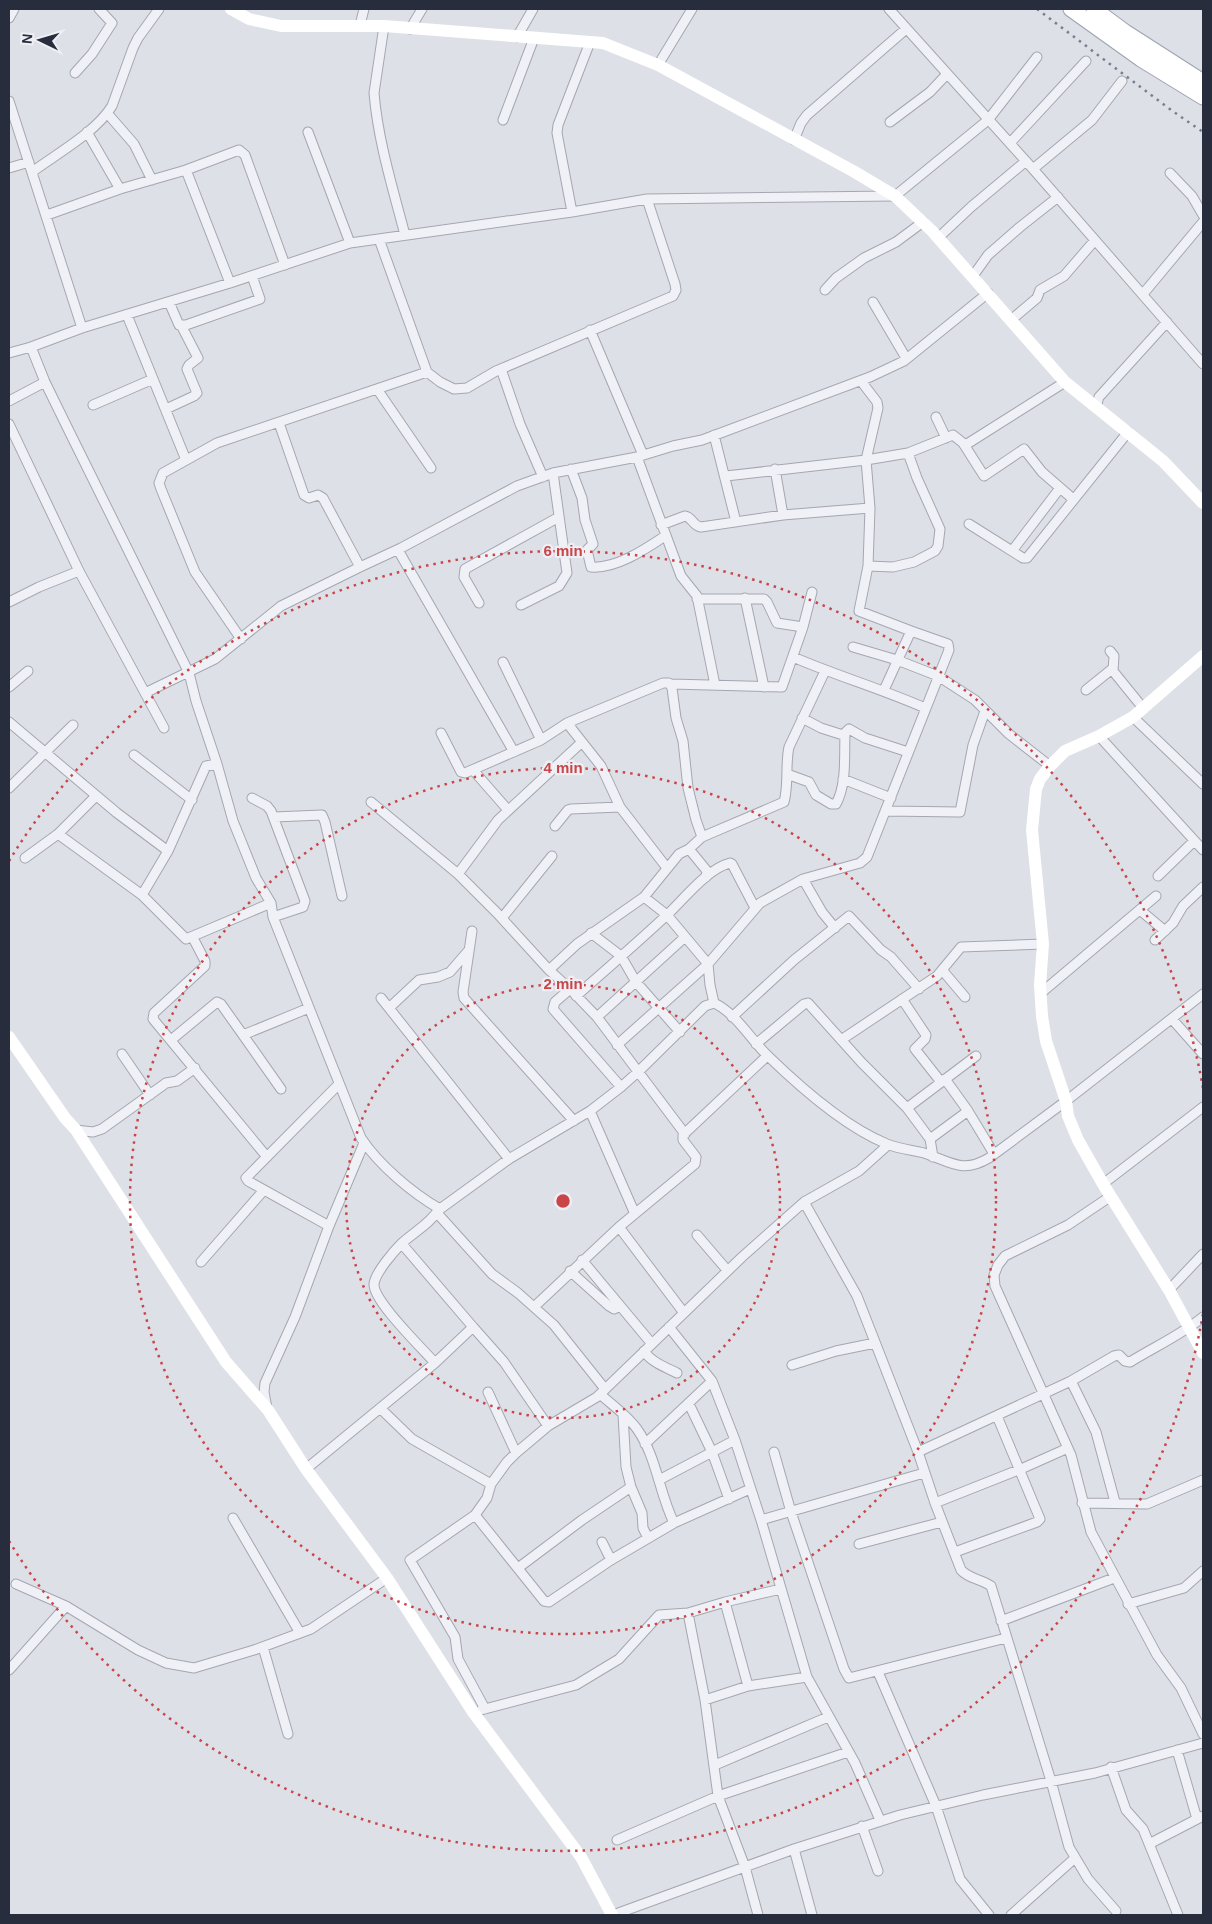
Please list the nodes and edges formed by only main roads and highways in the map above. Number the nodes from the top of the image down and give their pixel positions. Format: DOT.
graph roads {
  1 [pos="1094,9"];
  2 [pos="1075,10"];
  3 [pos="1145,53"];
  4 [pos="1203,82"];
  5 [pos="1203,97"];
  1 -- 3 [label="main road"];
  2 -- 3 [label="main road"];
  3 -- 4 [label="main road"];
  3 -- 5 [label="main road"];
}
